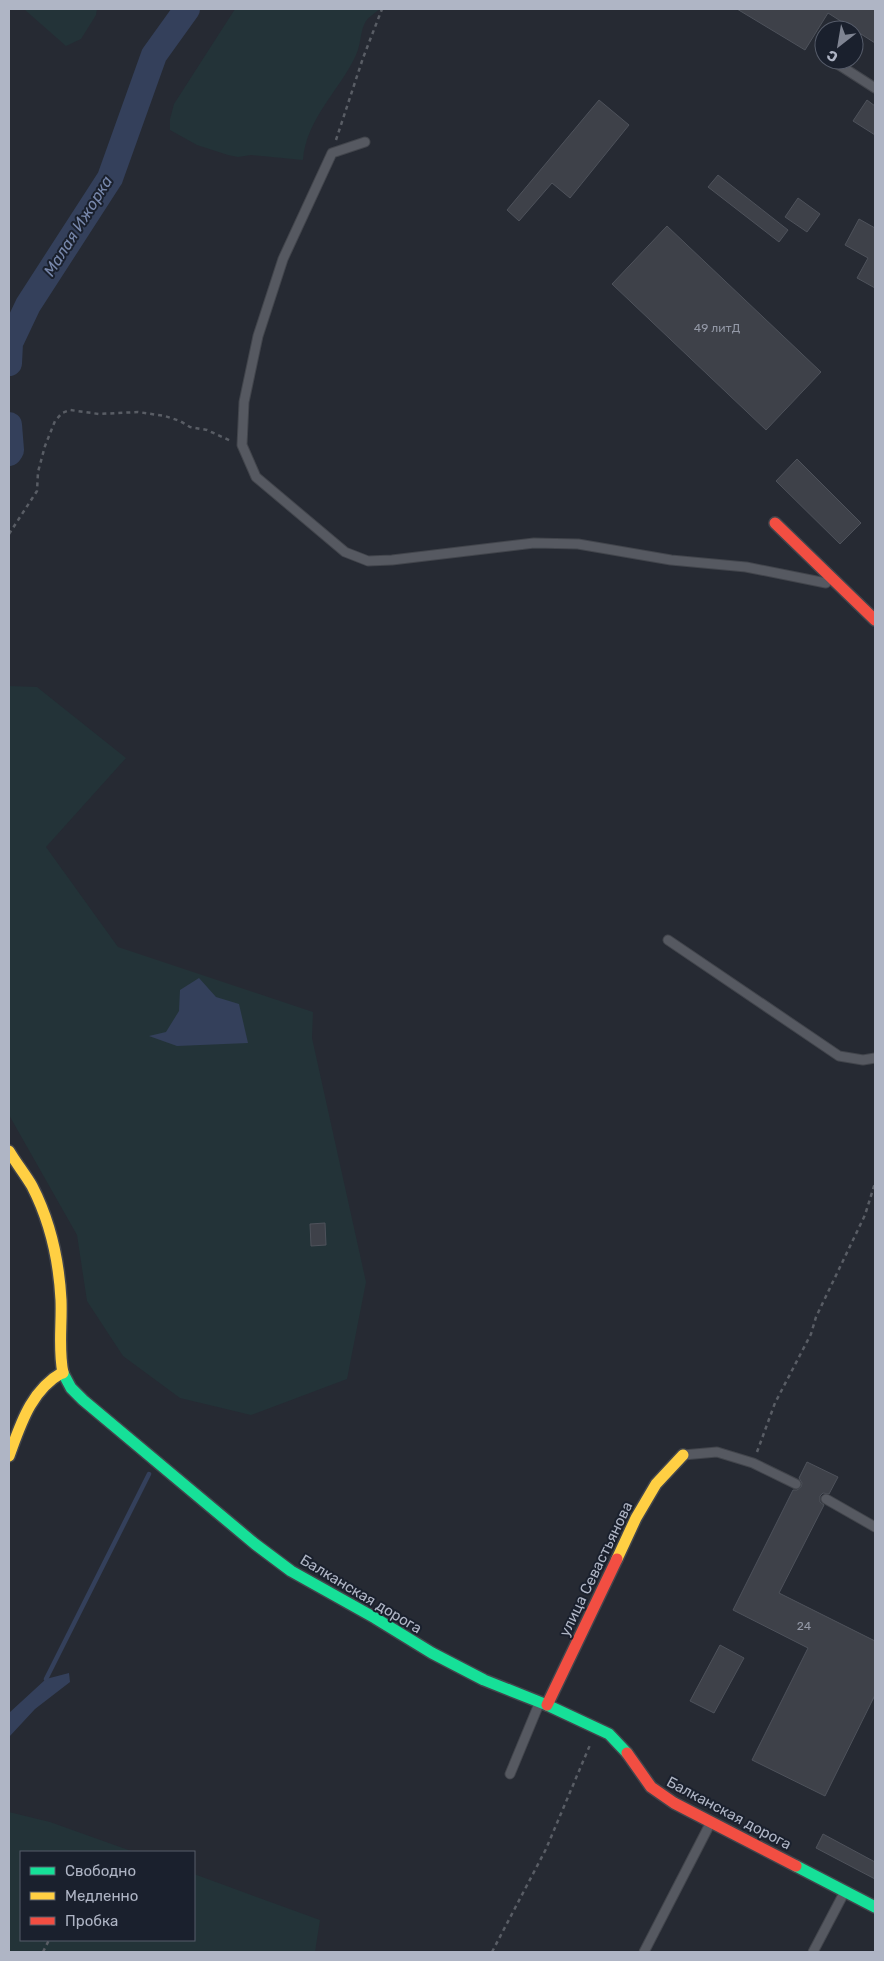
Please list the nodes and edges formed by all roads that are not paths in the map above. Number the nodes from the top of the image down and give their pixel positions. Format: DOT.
graph roads {
  1 [pos="847,70"];
  2 [pos="875,88"];
  3 [pos="365,142"];
  4 [pos="775,523"];
  5 [pos="838,586"];
  6 [pos="875,620"];
  7 [pos="668,940"];
  8 [pos="875,1058"];
  9 [pos="9,1151"];
  10 [pos="63,1372"];
  11 [pos="683,1454"];
  12 [pos="9,1456"];
  13 [pos="796,1484"];
  14 [pos="826,1499"];
  15 [pos="875,1527"];
  16 [pos="543,1703"];
  17 [pos="510,1774"];
  18 [pos="711,1822"];
  19 [pos="845,1891"];
  20 [pos="875,1907"];
  21 [pos="644,1952"];
  22 [pos="813,1952"];
  1 -- 2 [label="lane"];
  3 -- 5 [label="lane"];
  4 -- 5 [label="street"];
  5 -- 6 [label="street"];
  7 -- 8 [label="lane"];
  9 -- 10 [label="street, Балканская дорога"];
  10 -- 12 [label="street"];
  10 -- 16 [label="street, Балканская дорога"];
  11 -- 13 [label="lane"];
  11 -- 16 [label="street, улица Севастьянова"];
  14 -- 15 [label="lane"];
  16 -- 17 [label="lane"];
  16 -- 18 [label="street, Балканская дорога"];
  18 -- 19 [label="street, Балканская дорога"];
  18 -- 21 [label="lane"];
  19 -- 20 [label="street, Балканская дорога"];
  19 -- 22 [label="lane"];
}
